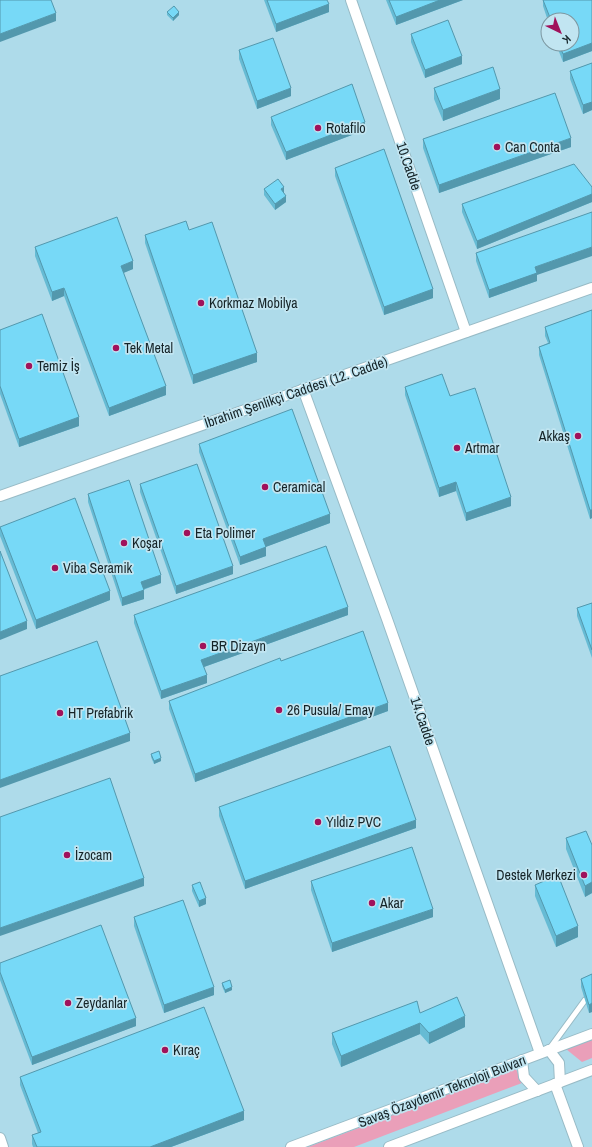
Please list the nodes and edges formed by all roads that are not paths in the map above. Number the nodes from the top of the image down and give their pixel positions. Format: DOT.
graph roads {
  1 [pos="351,0"];
  2 [pos="592,288"];
  3 [pos="466,332"];
  4 [pos="303,389"];
  5 [pos="0,496"];
  6 [pos="592,998"];
  7 [pos="592,1034"];
  8 [pos="545,1052"];
  9 [pos="522,1060"];
  10 [pos="592,1070"];
  11 [pos="558,1083"];
  12 [pos="537,1091"];
  13 [pos="0,1138"];
  14 [pos="3,1147"];
  15 [pos="291,1147"];
  16 [pos="389,1147"];
  17 [pos="578,1147"];
  1 -- 3 [label="street, 10.Cadde"];
  2 -- 3 [label="street, İbrahim Şenlikçi Caddesi (12. Cadde)"];
  3 -- 4 [label="street, İbrahim Şenlikçi Caddesi (12. Cadde)"];
  4 -- 5 [label="street, İbrahim Şenlikçi Caddesi (12. Cadde)"];
  4 -- 8 [label="street, 14.Cadde"];
  6 -- 8 [label="lane"];
  7 -- 8 [label="street, Savaş Özaydemir Teknoloji Bulvarı"];
  8 -- 9 [label="street, Savaş Özaydemir Teknoloji Bulvarı"];
  8 -- 11 [label="street"];
  9 -- 12 [label="street"];
  9 -- 15 [label="street, Savaş Özaydemir Teknoloji Bulvarı"];
  10 -- 11 [label="street"];
  11 -- 12 [label="street"];
  11 -- 17 [label="street"];
  12 -- 16 [label="street"];
  13 -- 14 [label="street"];
}
